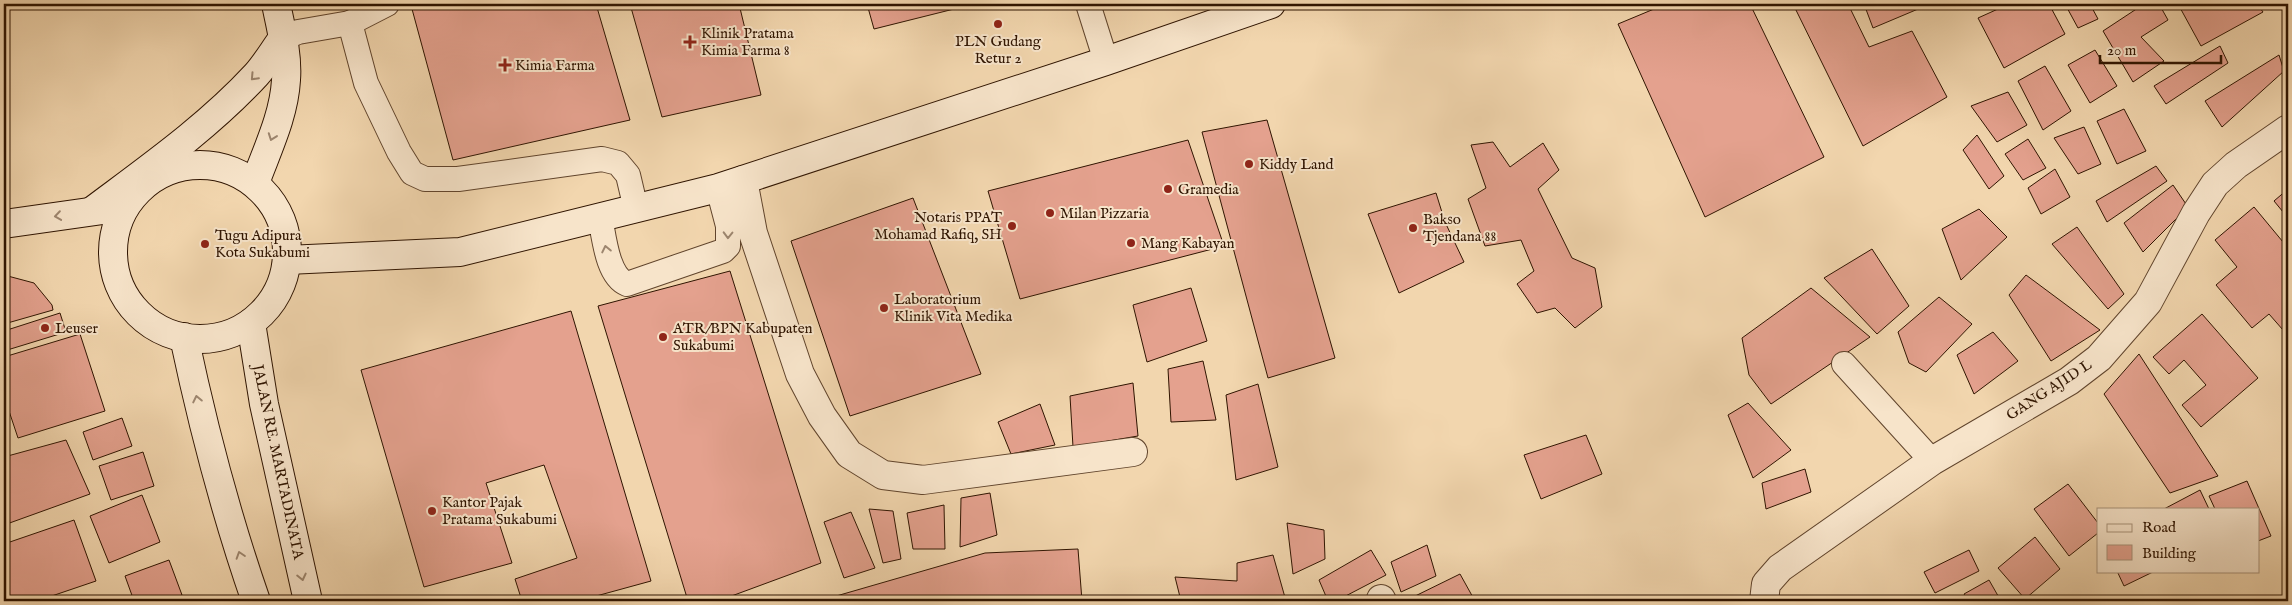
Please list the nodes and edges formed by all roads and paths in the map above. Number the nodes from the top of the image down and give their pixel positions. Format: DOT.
graph roads {
  1 [pos="276,4"];
  2 [pos="387,4"];
  3 [pos="1088,4"];
  4 [pos="1259,6"];
  5 [pos="350,23"];
  6 [pos="283,38"];
  7 [pos="1106,61"];
  8 [pos="2288,129"];
  9 [pos="743,180"];
  10 [pos="255,184"];
  11 [pos="718,188"];
  12 [pos="124,207"];
  13 [pos="636,209"];
  14 [pos="92,211"];
  15 [pos="600,217"];
  16 [pos="4,224"];
  17 [pos="287,260"];
  18 [pos="251,323"];
  19 [pos="184,337"];
  20 [pos="1844,364"];
  21 [pos="1133,452"];
  22 [pos="1932,462"];
  23 [pos="256,601"];
  24 [pos="308,601"];
  25 [pos="1764,601"];
  1 -- 6 [label="main road"];
  2 -- 5 [label="lane"];
  3 -- 7 [label="lane"];
  4 -- 7 [label="main road"];
  5 -- 6 [label="lane"];
  5 -- 13 [label="lane"];
  6 -- 10 [label="main road, one-way"];
  6 -- 14 [label="main road, one-way"];
  7 -- 9 [label="main road"];
  8 -- 22 [label="main road, GANG AJID L"];
  9 -- 11 [label="main road"];
  9 -- 21 [label="main road"];
  10 -- 12 [label="main road"];
  10 -- 17 [label="main road"];
  11 -- 13 [label="main road"];
  11 -- 15 [label="lane, one-way"];
  12 -- 14 [label="main road"];
  12 -- 19 [label="main road"];
  13 -- 15 [label="main road"];
  14 -- 16 [label="main road, one-way"];
  15 -- 17 [label="main road"];
  17 -- 18 [label="main road"];
  18 -- 19 [label="main road"];
  18 -- 24 [label="main road, JALAN RE. MARTADINATA, one-way"];
  23 -- 19 [label="main road, one-way"];
  20 -- 22 [label="lane"];
  22 -- 25 [label="main road, GANG AJID L"];
}
